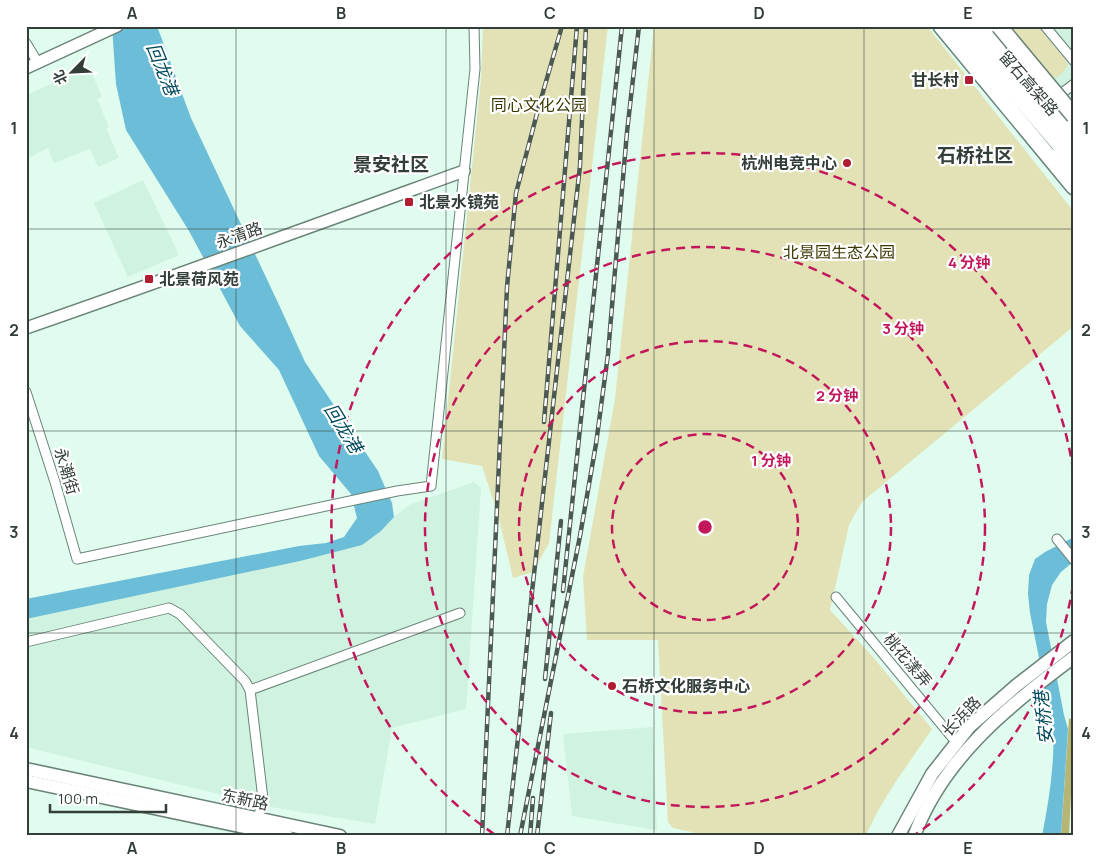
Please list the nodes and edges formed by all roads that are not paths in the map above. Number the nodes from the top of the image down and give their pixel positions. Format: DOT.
graph roads {
  1 [pos="117,26"];
  2 [pos="474,26"];
  3 [pos="941,26"];
  4 [pos="950,26"];
  5 [pos="958,26"];
  6 [pos="977,26"];
  7 [pos="990,26"];
  8 [pos="999,26"];
  9 [pos="1045,26"];
  10 [pos="26,43"];
  11 [pos="1074,61"];
  12 [pos="38,63"];
  13 [pos="26,68"];
  14 [pos="1074,84"];
  15 [pos="1052,100"];
  16 [pos="1074,116"];
  17 [pos="1074,126"];
  18 [pos="1074,141"];
  19 [pos="1074,162"];
  20 [pos="464,171"];
  21 [pos="1074,174"];
  22 [pos="1074,187"];
  23 [pos="26,328"];
  24 [pos="26,392"];
  25 [pos="1057,539"];
  26 [pos="1074,560"];
  27 [pos="836,597"];
  28 [pos="460,613"];
  29 [pos="1074,641"];
  30 [pos="26,642"];
  31 [pos="1074,657"];
  32 [pos="1021,689"];
  33 [pos="250,690"];
  34 [pos="956,742"];
  35 [pos="26,769"];
  36 [pos="26,781"];
  37 [pos="257,824"];
  38 [pos="287,836"];
  39 [pos="340,836"];
  40 [pos="898,836"];
  41 [pos="914,836"];
  1 -- 12 [label="street"];
  2 -- 20 [label="street"];
  3 -- 22 [label="highway"];
  4 -- 21 [label="main road"];
  5 -- 19 [label="highway, 留石高架路"];
  6 -- 18 [label="highway, 留石高架路"];
  7 -- 15 [label="main road"];
  8 -- 16 [label="highway, bridge"];
  9 -- 11 [label="street"];
  10 -- 12 [label="street"];
  12 -- 13 [label="street"];
  14 -- 15 [label="street"];
  15 -- 17 [label="main road"];
  20 -- 23 [label="street, 永清路"];
  20 -- 24 [label="street, 永潮街"];
  25 -- 26 [label="street"];
  27 -- 34 [label="street, 桃花漾弄"];
  28 -- 33 [label="street"];
  29 -- 32 [label="main road, 长浜路"];
  30 -- 33 [label="street"];
  31 -- 32 [label="main road, 长浜路"];
  32 -- 34 [label="main road, 长浜路"];
  32 -- 41 [label="main road, 长浜路"];
  33 -- 37 [label="street"];
  34 -- 40 [label="main road, 长浜路"];
  35 -- 37 [label="main road, 东新路"];
  36 -- 37 [label="main road, 东新路"];
  37 -- 38 [label="main road, 东新路"];
  37 -- 39 [label="main road, 东新路"];
}
